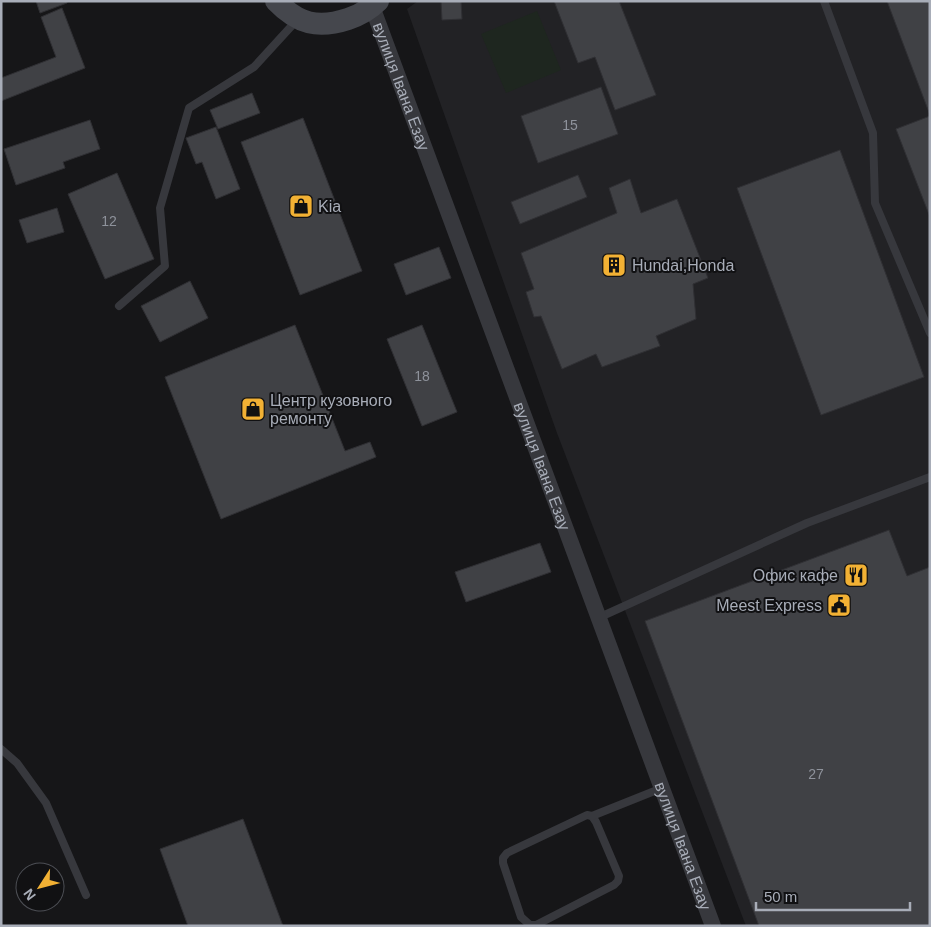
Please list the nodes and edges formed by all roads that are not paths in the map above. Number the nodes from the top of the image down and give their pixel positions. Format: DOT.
graph roads {
  1 [pos="276,1"];
  2 [pos="824,1"];
  3 [pos="373,3"];
  4 [pos="298,19"];
  5 [pos="119,306"];
  6 [pos="930,333"];
  7 [pos="930,477"];
  8 [pos="598,618"];
  9 [pos="1,749"];
  10 [pos="662,788"];
  11 [pos="592,816"];
  12 [pos="86,895"];
  13 [pos="713,926"];
  1 -- 4 [label="main road, вулиця Івана Езау"];
  2 -- 6 [label="lane"];
  3 -- 4 [label="main road, вулиця Івана Езау"];
  3 -- 8 [label="street, вулиця Івана Езау"];
  4 -- 5 [label="lane"];
  7 -- 8 [label="lane"];
  8 -- 10 [label="street, вулиця Івана Езау"];
  9 -- 12 [label="lane"];
  10 -- 11 [label="lane"];
  10 -- 13 [label="street, вулиця Івана Езау"];
  11 -- 11 [label="lane"];
}
